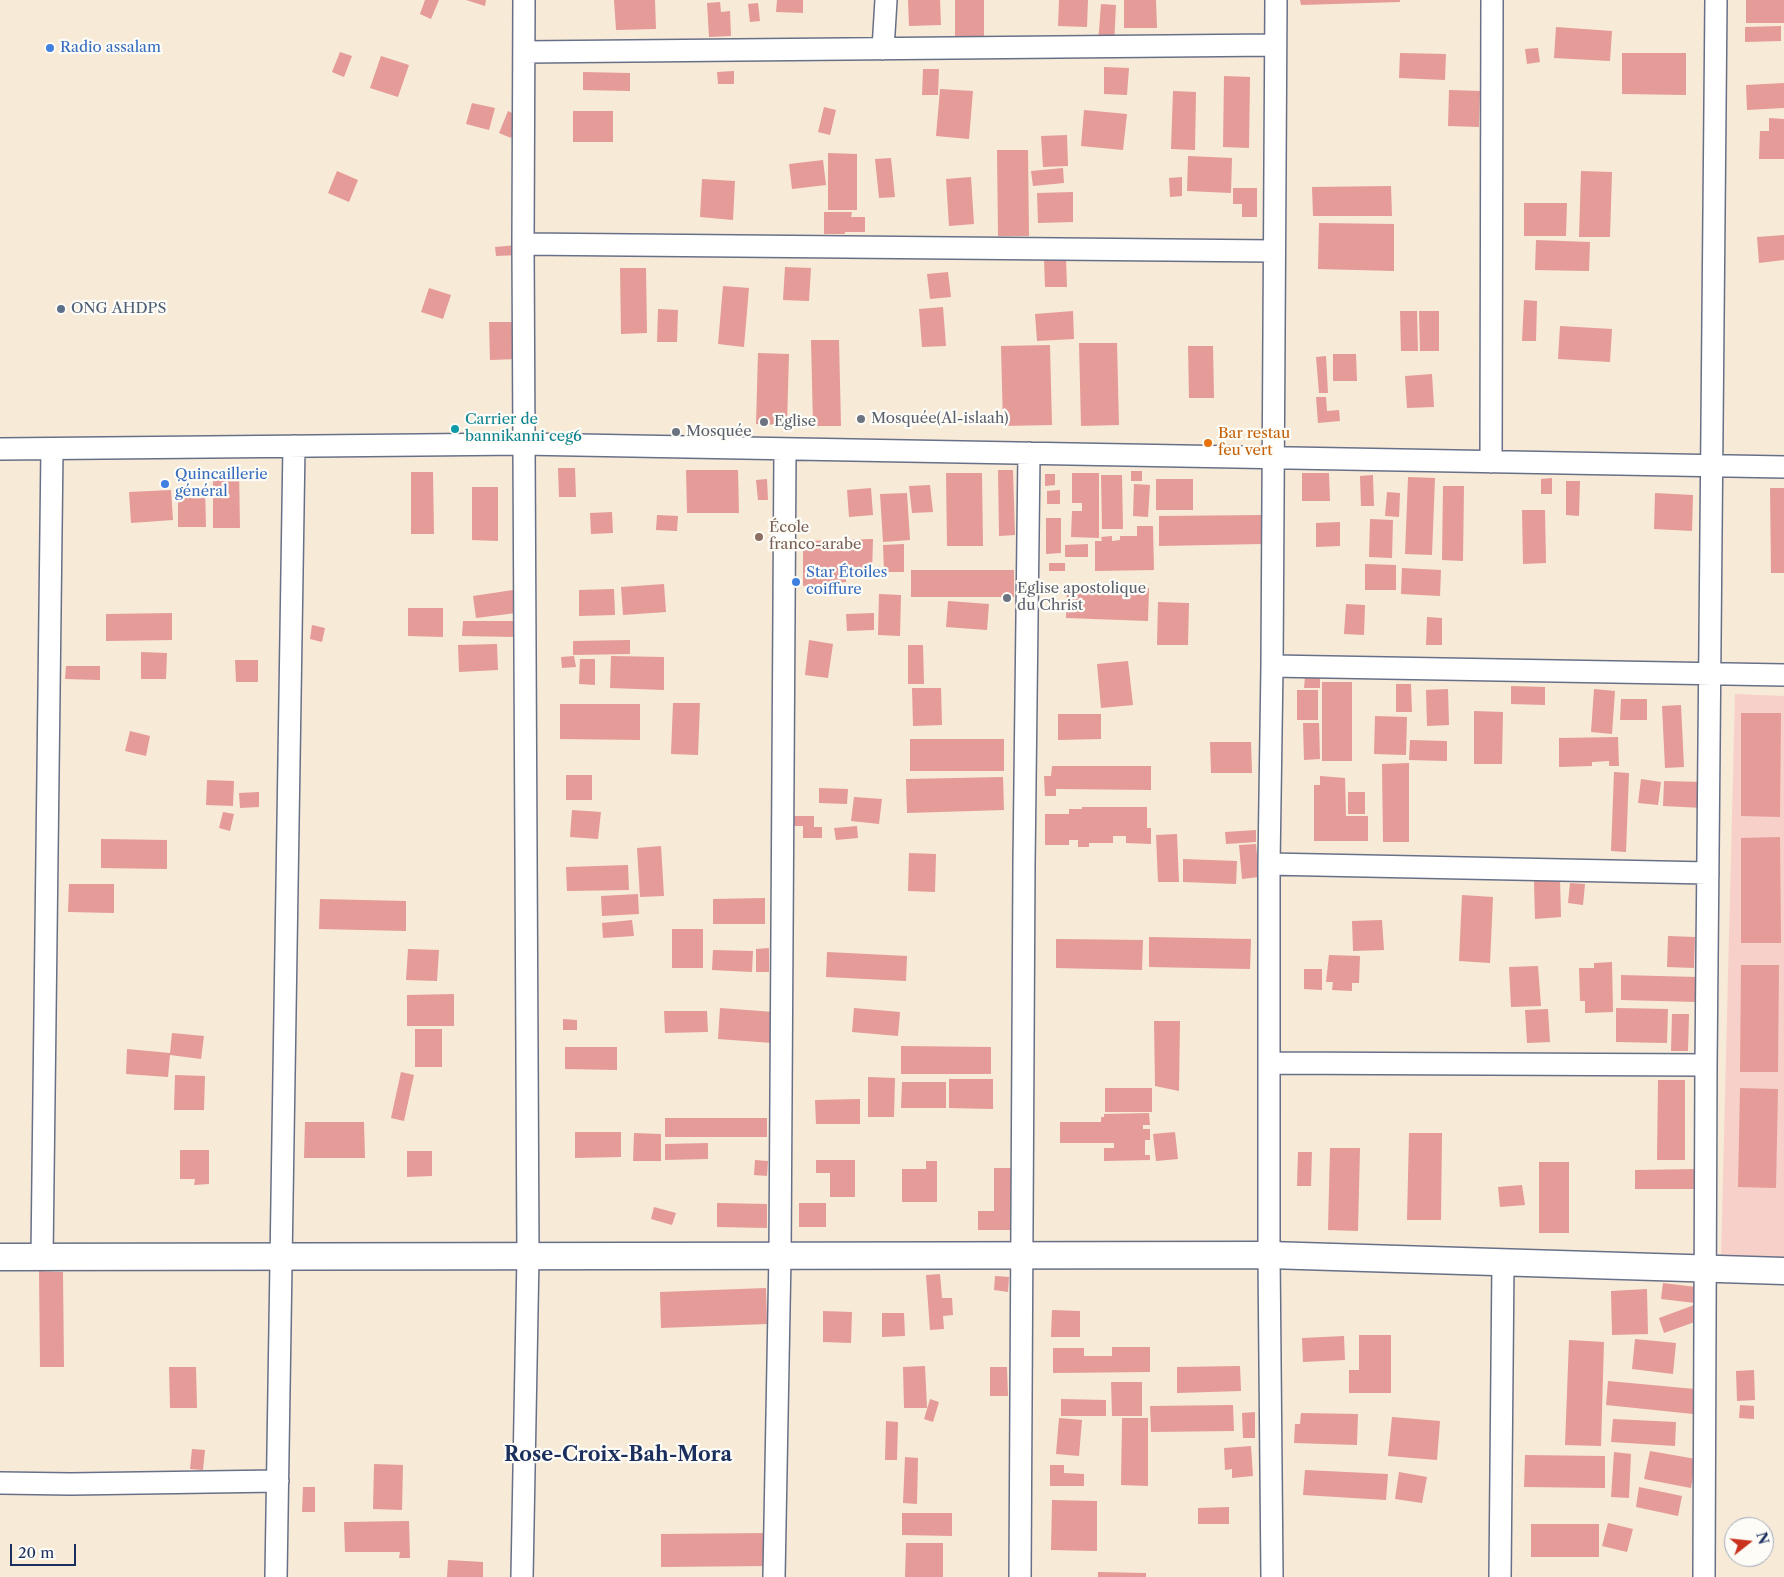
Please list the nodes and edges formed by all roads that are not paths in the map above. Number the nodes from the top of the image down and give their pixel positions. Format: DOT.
graph roads {
  1 [pos="524,0"];
  2 [pos="886,0"];
  3 [pos="1276,0"];
  4 [pos="1492,0"];
  5 [pos="1716,0"];
  6 [pos="1274,45"];
  7 [pos="882,49"];
  8 [pos="524,52"];
  9 [pos="523,244"];
  10 [pos="1274,251"];
  11 [pos="523,444"];
  12 [pos="294,446"];
  13 [pos="0,449"];
  14 [pos="52,449"];
  15 [pos="784,449"];
  16 [pos="1029,454"];
  17 [pos="1273,458"];
  18 [pos="1491,462"];
  19 [pos="1712,466"];
  20 [pos="1784,467"];
  21 [pos="1272,666"];
  22 [pos="1710,674"];
  23 [pos="1784,675"];
  24 [pos="1269,864"];
  25 [pos="1708,873"];
  26 [pos="1270,1063"];
  27 [pos="1706,1065"];
  28 [pos="282,1255"];
  29 [pos="1020,1255"];
  30 [pos="1269,1255"];
  31 [pos="0,1256"];
  32 [pos="528,1256"];
  33 [pos="780,1256"];
  34 [pos="42,1257"];
  35 [pos="1504,1262"];
  36 [pos="1705,1268"];
  37 [pos="1784,1271"];
  38 [pos="278,1481"];
  39 [pos="0,1483"];
  40 [pos="276,1577"];
  41 [pos="522,1577"];
  42 [pos="774,1577"];
  43 [pos="1020,1577"];
  44 [pos="1272,1577"];
  45 [pos="1500,1577"];
  46 [pos="1704,1577"];
  1 -- 8 [label="street"];
  2 -- 7 [label="street"];
  3 -- 6 [label="street"];
  4 -- 18 [label="street"];
  5 -- 19 [label="street"];
  6 -- 7 [label="street"];
  6 -- 10 [label="street"];
  7 -- 8 [label="street"];
  8 -- 9 [label="street"];
  9 -- 10 [label="street"];
  9 -- 11 [label="street"];
  10 -- 17 [label="street"];
  11 -- 12 [label="street"];
  11 -- 15 [label="street"];
  11 -- 32 [label="street"];
  12 -- 14 [label="street"];
  12 -- 28 [label="street"];
  13 -- 14 [label="street"];
  14 -- 34 [label="street"];
  15 -- 16 [label="street"];
  15 -- 33 [label="street"];
  16 -- 17 [label="street"];
  16 -- 29 [label="street"];
  17 -- 18 [label="street"];
  17 -- 21 [label="street"];
  18 -- 19 [label="street"];
  19 -- 20 [label="street"];
  19 -- 22 [label="street"];
  21 -- 22 [label="street"];
  21 -- 24 [label="street"];
  22 -- 23 [label="street"];
  22 -- 25 [label="street"];
  24 -- 25 [label="street"];
  24 -- 26 [label="street"];
  25 -- 27 [label="street"];
  26 -- 27 [label="street"];
  26 -- 30 [label="street"];
  27 -- 36 [label="street"];
  28 -- 32 [label="street"];
  28 -- 34 [label="street"];
  28 -- 38 [label="street"];
  29 -- 30 [label="street"];
  29 -- 33 [label="street"];
  29 -- 43 [label="street"];
  30 -- 35 [label="street"];
  30 -- 44 [label="street"];
  31 -- 34 [label="street"];
  32 -- 33 [label="street"];
  32 -- 41 [label="street"];
  33 -- 42 [label="street"];
  35 -- 36 [label="street"];
  35 -- 45 [label="street"];
  36 -- 37 [label="street"];
  36 -- 46 [label="street"];
  38 -- 39 [label="street"];
  38 -- 40 [label="street"];
}
